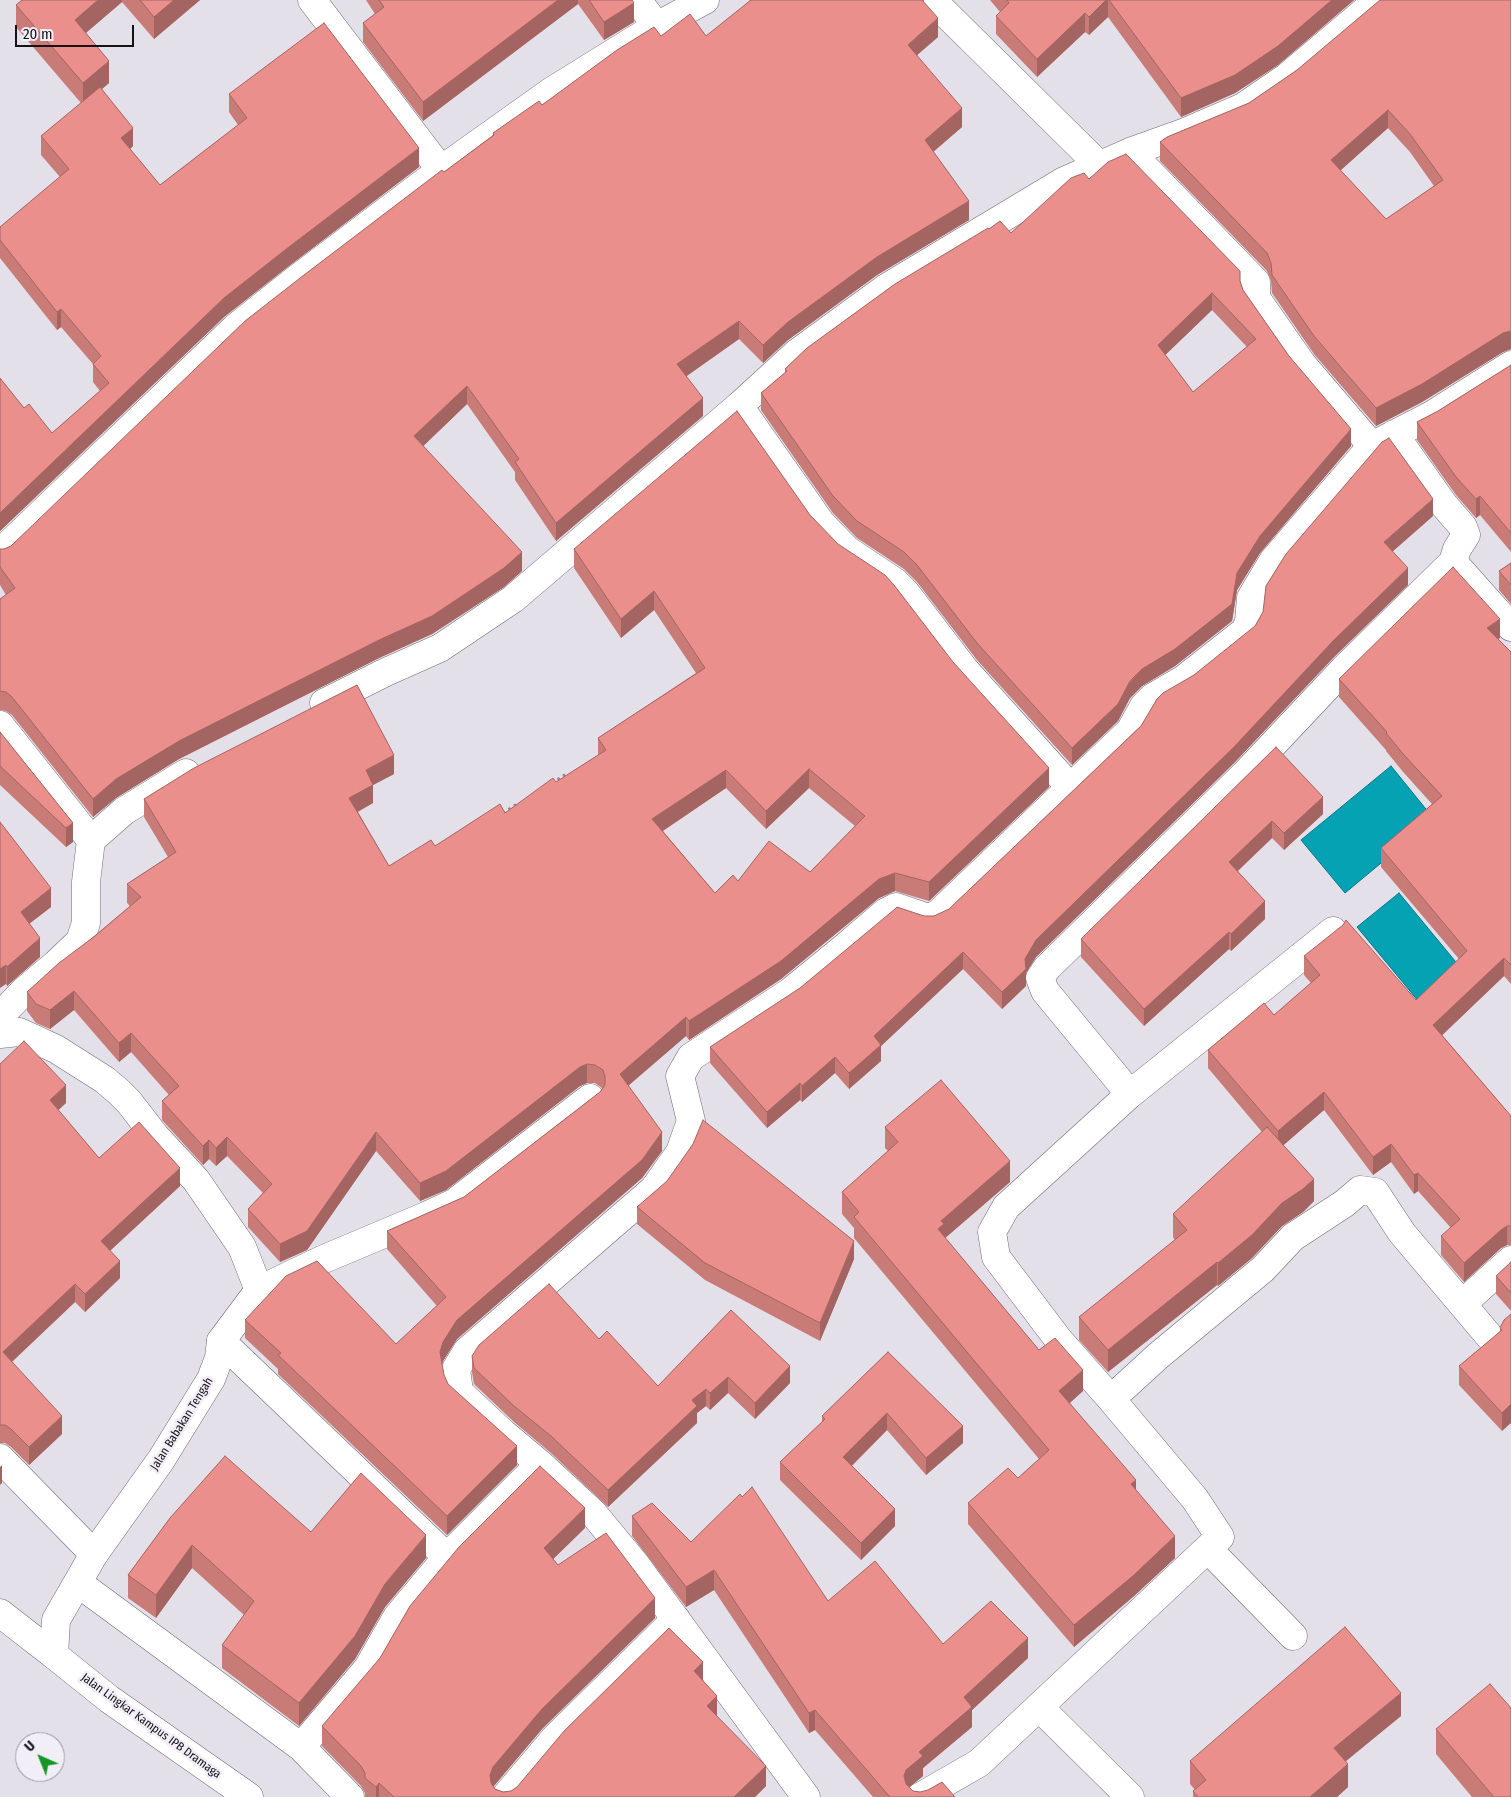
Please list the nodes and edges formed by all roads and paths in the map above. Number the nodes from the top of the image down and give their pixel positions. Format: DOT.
graph roads {
  1 [pos="312,0"];
  2 [pos="638,0"];
  3 [pos="705,0"];
  4 [pos="932,0"];
  5 [pos="1378,0"];
  6 [pos="657,26"];
  7 [pos="1130,152"];
  8 [pos="1100,166"];
  9 [pos="441,170"];
  10 [pos="1511,364"];
  11 [pos="739,406"];
  12 [pos="1383,440"];
  13 [pos="0,553"];
  14 [pos="1453,562"];
  15 [pos="1511,627"];
  16 [pos="299,716"];
  17 [pos="0,725"];
  18 [pos="212,760"];
  19 [pos="568,773"];
  20 [pos="551,783"];
  21 [pos="1071,788"];
  22 [pos="526,798"];
  23 [pos="501,814"];
  24 [pos="91,840"];
  25 [pos="1333,931"];
  26 [pos="0,1016"];
  27 [pos="0,1034"];
  28 [pos="1130,1094"];
  29 [pos="590,1098"];
  30 [pos="1511,1260"];
  31 [pos="259,1290"];
  32 [pos="1462,1304"];
  33 [pos="1489,1336"];
  34 [pos="221,1341"];
  35 [pos="1111,1399"];
  36 [pos="0,1458"];
  37 [pos="540,1464"];
  38 [pos="1208,1549"];
  39 [pos="94,1554"];
  40 [pos="447,1557"];
  41 [pos="78,1583"];
  42 [pos="0,1613"];
  43 [pos="676,1619"];
  44 [pos="1293,1636"];
  45 [pos="54,1655"];
  46 [pos="1039,1707"];
  47 [pos="301,1747"];
  48 [pos="240,1794"];
  49 [pos="350,1797"];
  50 [pos="505,1797"];
  51 [pos="806,1797"];
  52 [pos="920,1797"];
  53 [pos="1130,1797"];
  1 -- 9 [label="street"];
  2 -- 6 [label="street"];
  3 -- 6 [label="street"];
  4 -- 8 [label="street"];
  5 -- 7 [label="street"];
  6 -- 9 [label="street"];
  7 -- 8 [label="street"];
  7 -- 12 [label="street"];
  8 -- 11 [label="street"];
  9 -- 13 [label="street"];
  10 -- 12 [label="street"];
  11 -- 16 [label="street"];
  11 -- 21 [label="street"];
  12 -- 14 [label="street"];
  12 -- 21 [label="street"];
  14 -- 15 [label="street"];
  14 -- 28 [label="street"];
  17 -- 24 [label="street"];
  18 -- 24 [label="street"];
  19 -- 20 [label="path"];
  21 -- 37 [label="street"];
  22 -- 23 [label="path"];
  24 -- 26 [label="street"];
  25 -- 28 [label="street"];
  27 -- 31 [label="street"];
  28 -- 35 [label="street"];
  29 -- 31 [label="street"];
  30 -- 32 [label="street"];
  31 -- 34 [label="street, Jalan Babakan Tengah"];
  32 -- 33 [label="street"];
  32 -- 35 [label="street"];
  34 -- 39 [label="street, Jalan Babakan Tengah"];
  34 -- 40 [label="street"];
  35 -- 38 [label="street"];
  36 -- 39 [label="street"];
  37 -- 40 [label="street"];
  37 -- 43 [label="street"];
  38 -- 44 [label="street"];
  38 -- 46 [label="street"];
  39 -- 41 [label="street, Jalan Babakan Tengah"];
  40 -- 47 [label="street"];
  41 -- 45 [label="street, Jalan Babakan Tengah"];
  41 -- 47 [label="street"];
  42 -- 45 [label="street, Jalan Lingkar Kampus IPB Dramaga"];
  43 -- 50 [label="street"];
  43 -- 51 [label="street"];
  45 -- 48 [label="street, Jalan Lingkar Kampus IPB Dramaga"];
  46 -- 52 [label="street"];
  46 -- 53 [label="street"];
  47 -- 49 [label="street"];
}
